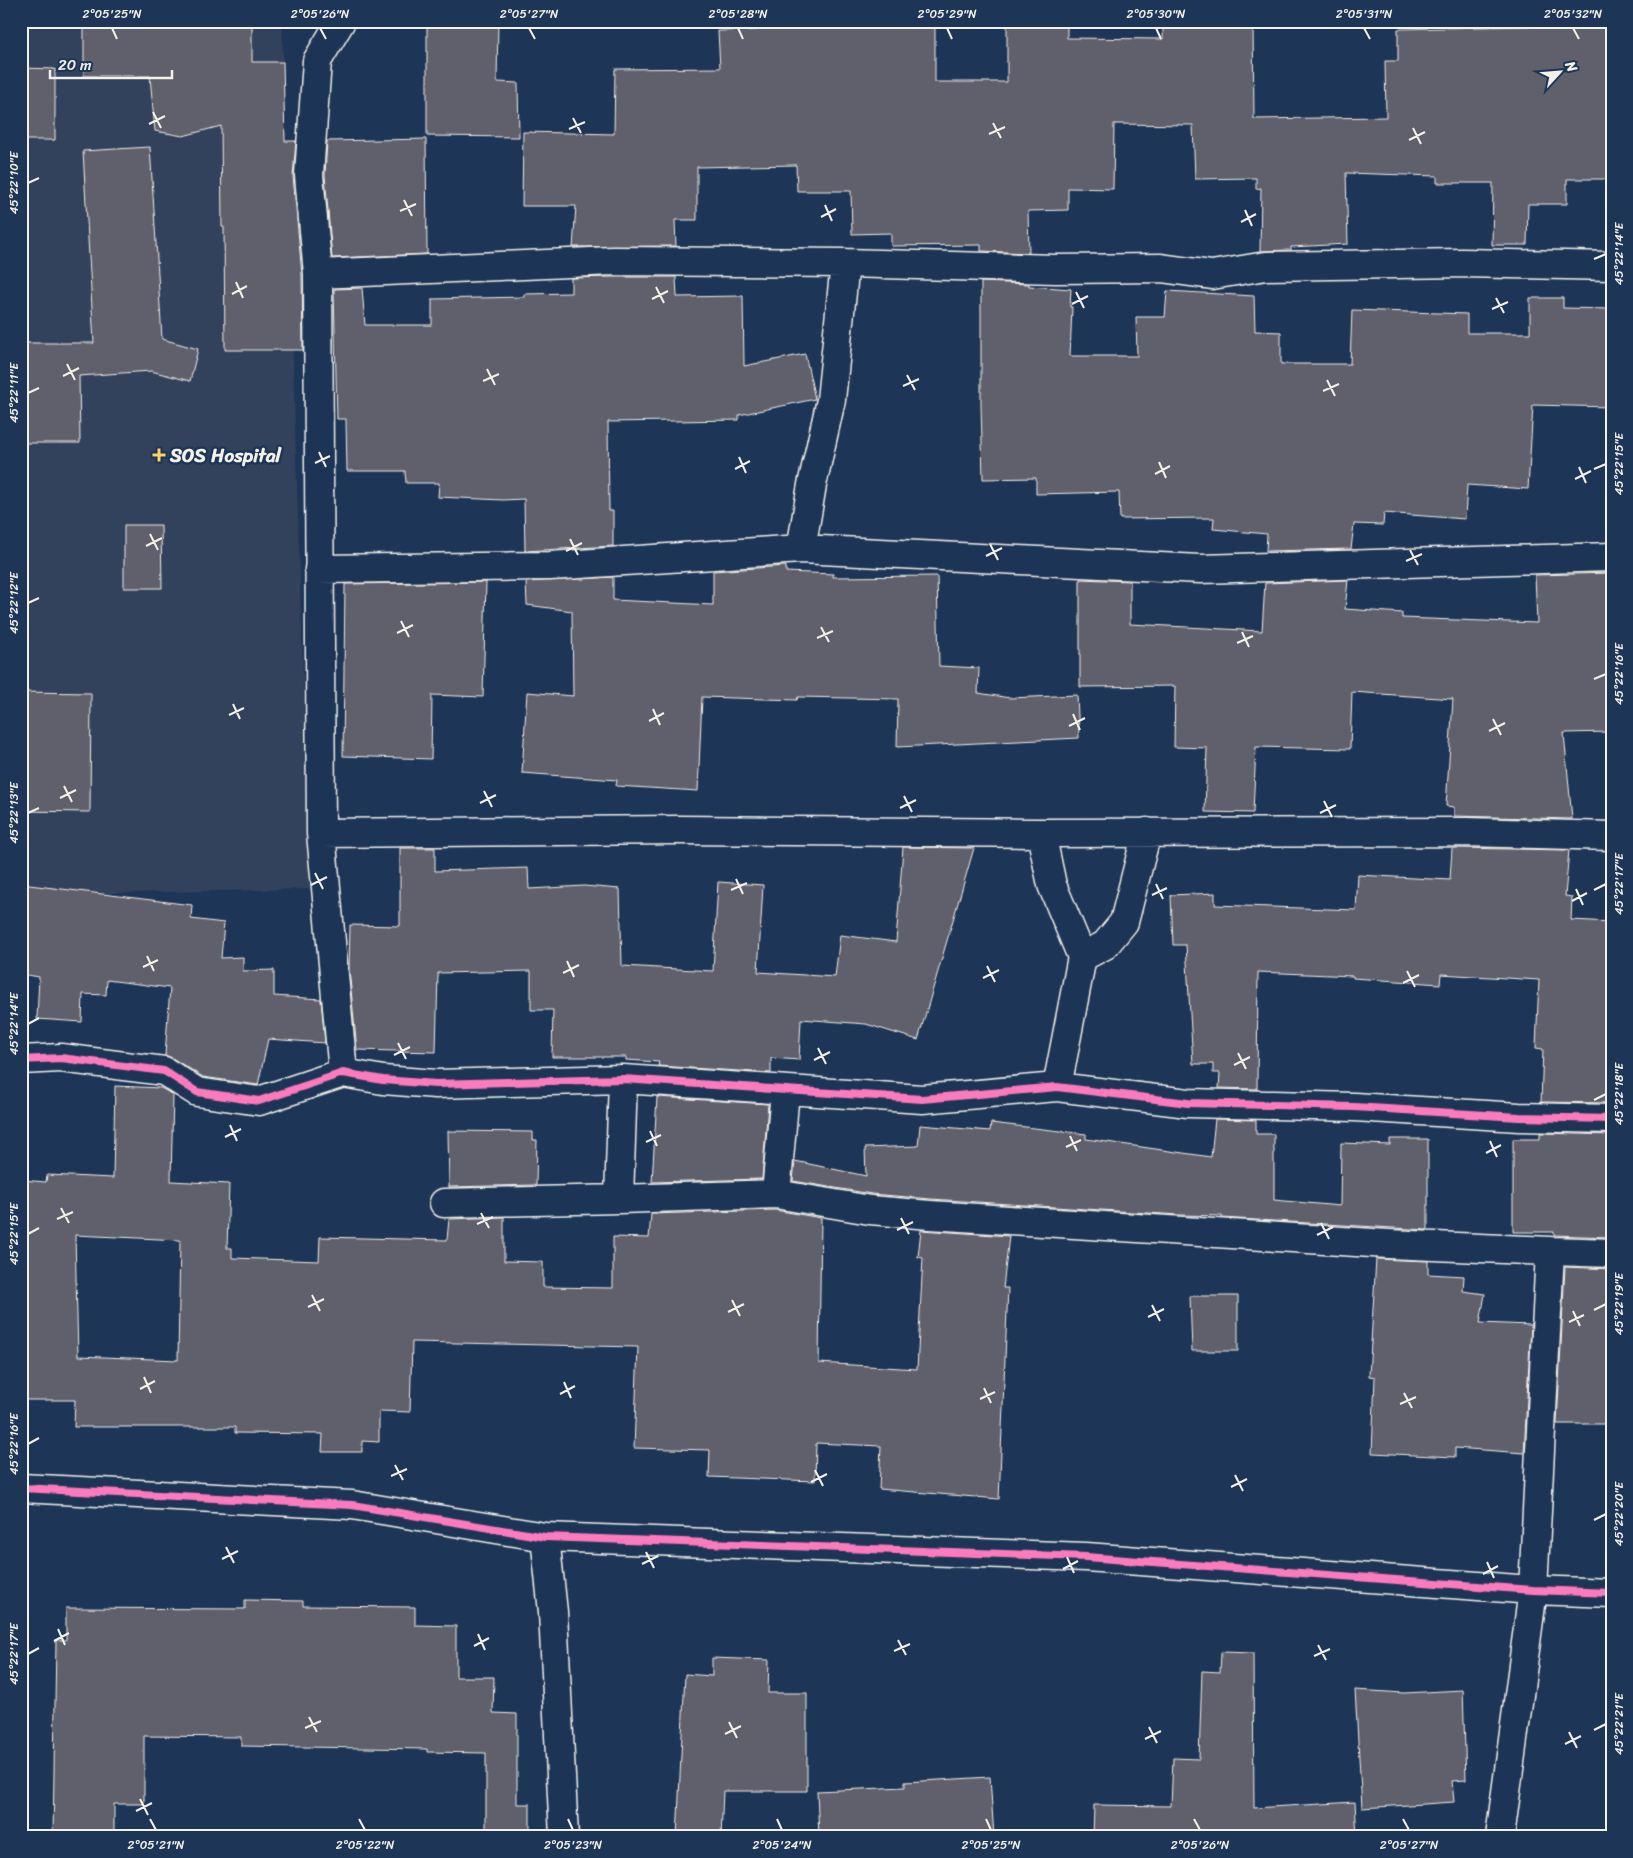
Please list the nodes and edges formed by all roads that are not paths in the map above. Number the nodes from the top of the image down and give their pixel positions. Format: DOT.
graph roads {
  1 [pos="341,21"];
  2 [pos="845,263"];
  3 [pos="1612,266"];
  4 [pos="318,274"];
  5 [pos="801,549"];
  6 [pos="1612,557"];
  7 [pos="319,568"];
  8 [pos="1147,832"];
  9 [pos="321,833"];
  10 [pos="1041,833"];
  11 [pos="1612,836"];
  12 [pos="1082,957"];
  13 [pos="21,1060"];
  14 [pos="343,1073"];
  15 [pos="623,1079"];
  16 [pos="1057,1087"];
  17 [pos="785,1091"];
  18 [pos="1612,1119"];
  19 [pos="776,1194"];
  20 [pos="620,1200"];
  21 [pos="444,1203"];
  22 [pos="1550,1251"];
  23 [pos="1612,1253"];
  24 [pos="21,1488"];
  25 [pos="545,1537"];
  26 [pos="1532,1590"];
  27 [pos="1612,1593"];
  28 [pos="564,1837"];
  29 [pos="1500,1837"];
  1 -- 4 [label="street"];
  2 -- 3 [label="street"];
  2 -- 4 [label="street"];
  2 -- 5 [label="street"];
  4 -- 7 [label="street"];
  5 -- 6 [label="street"];
  5 -- 7 [label="street"];
  7 -- 9 [label="street"];
  8 -- 10 [label="street"];
  8 -- 11 [label="street"];
  8 -- 12 [label="street"];
  9 -- 10 [label="street"];
  9 -- 14 [label="street"];
  10 -- 12 [label="street"];
  12 -- 16 [label="street"];
  13 -- 14 [label="street"];
  14 -- 15 [label="street"];
  15 -- 17 [label="street"];
  15 -- 20 [label="street"];
  16 -- 17 [label="street"];
  16 -- 18 [label="street"];
  17 -- 19 [label="street"];
  19 -- 20 [label="street"];
  19 -- 22 [label="street"];
  20 -- 21 [label="street"];
  22 -- 23 [label="street"];
  22 -- 26 [label="street"];
  24 -- 25 [label="street"];
  25 -- 26 [label="street"];
  25 -- 28 [label="street"];
  26 -- 27 [label="street"];
  26 -- 29 [label="street"];
}
